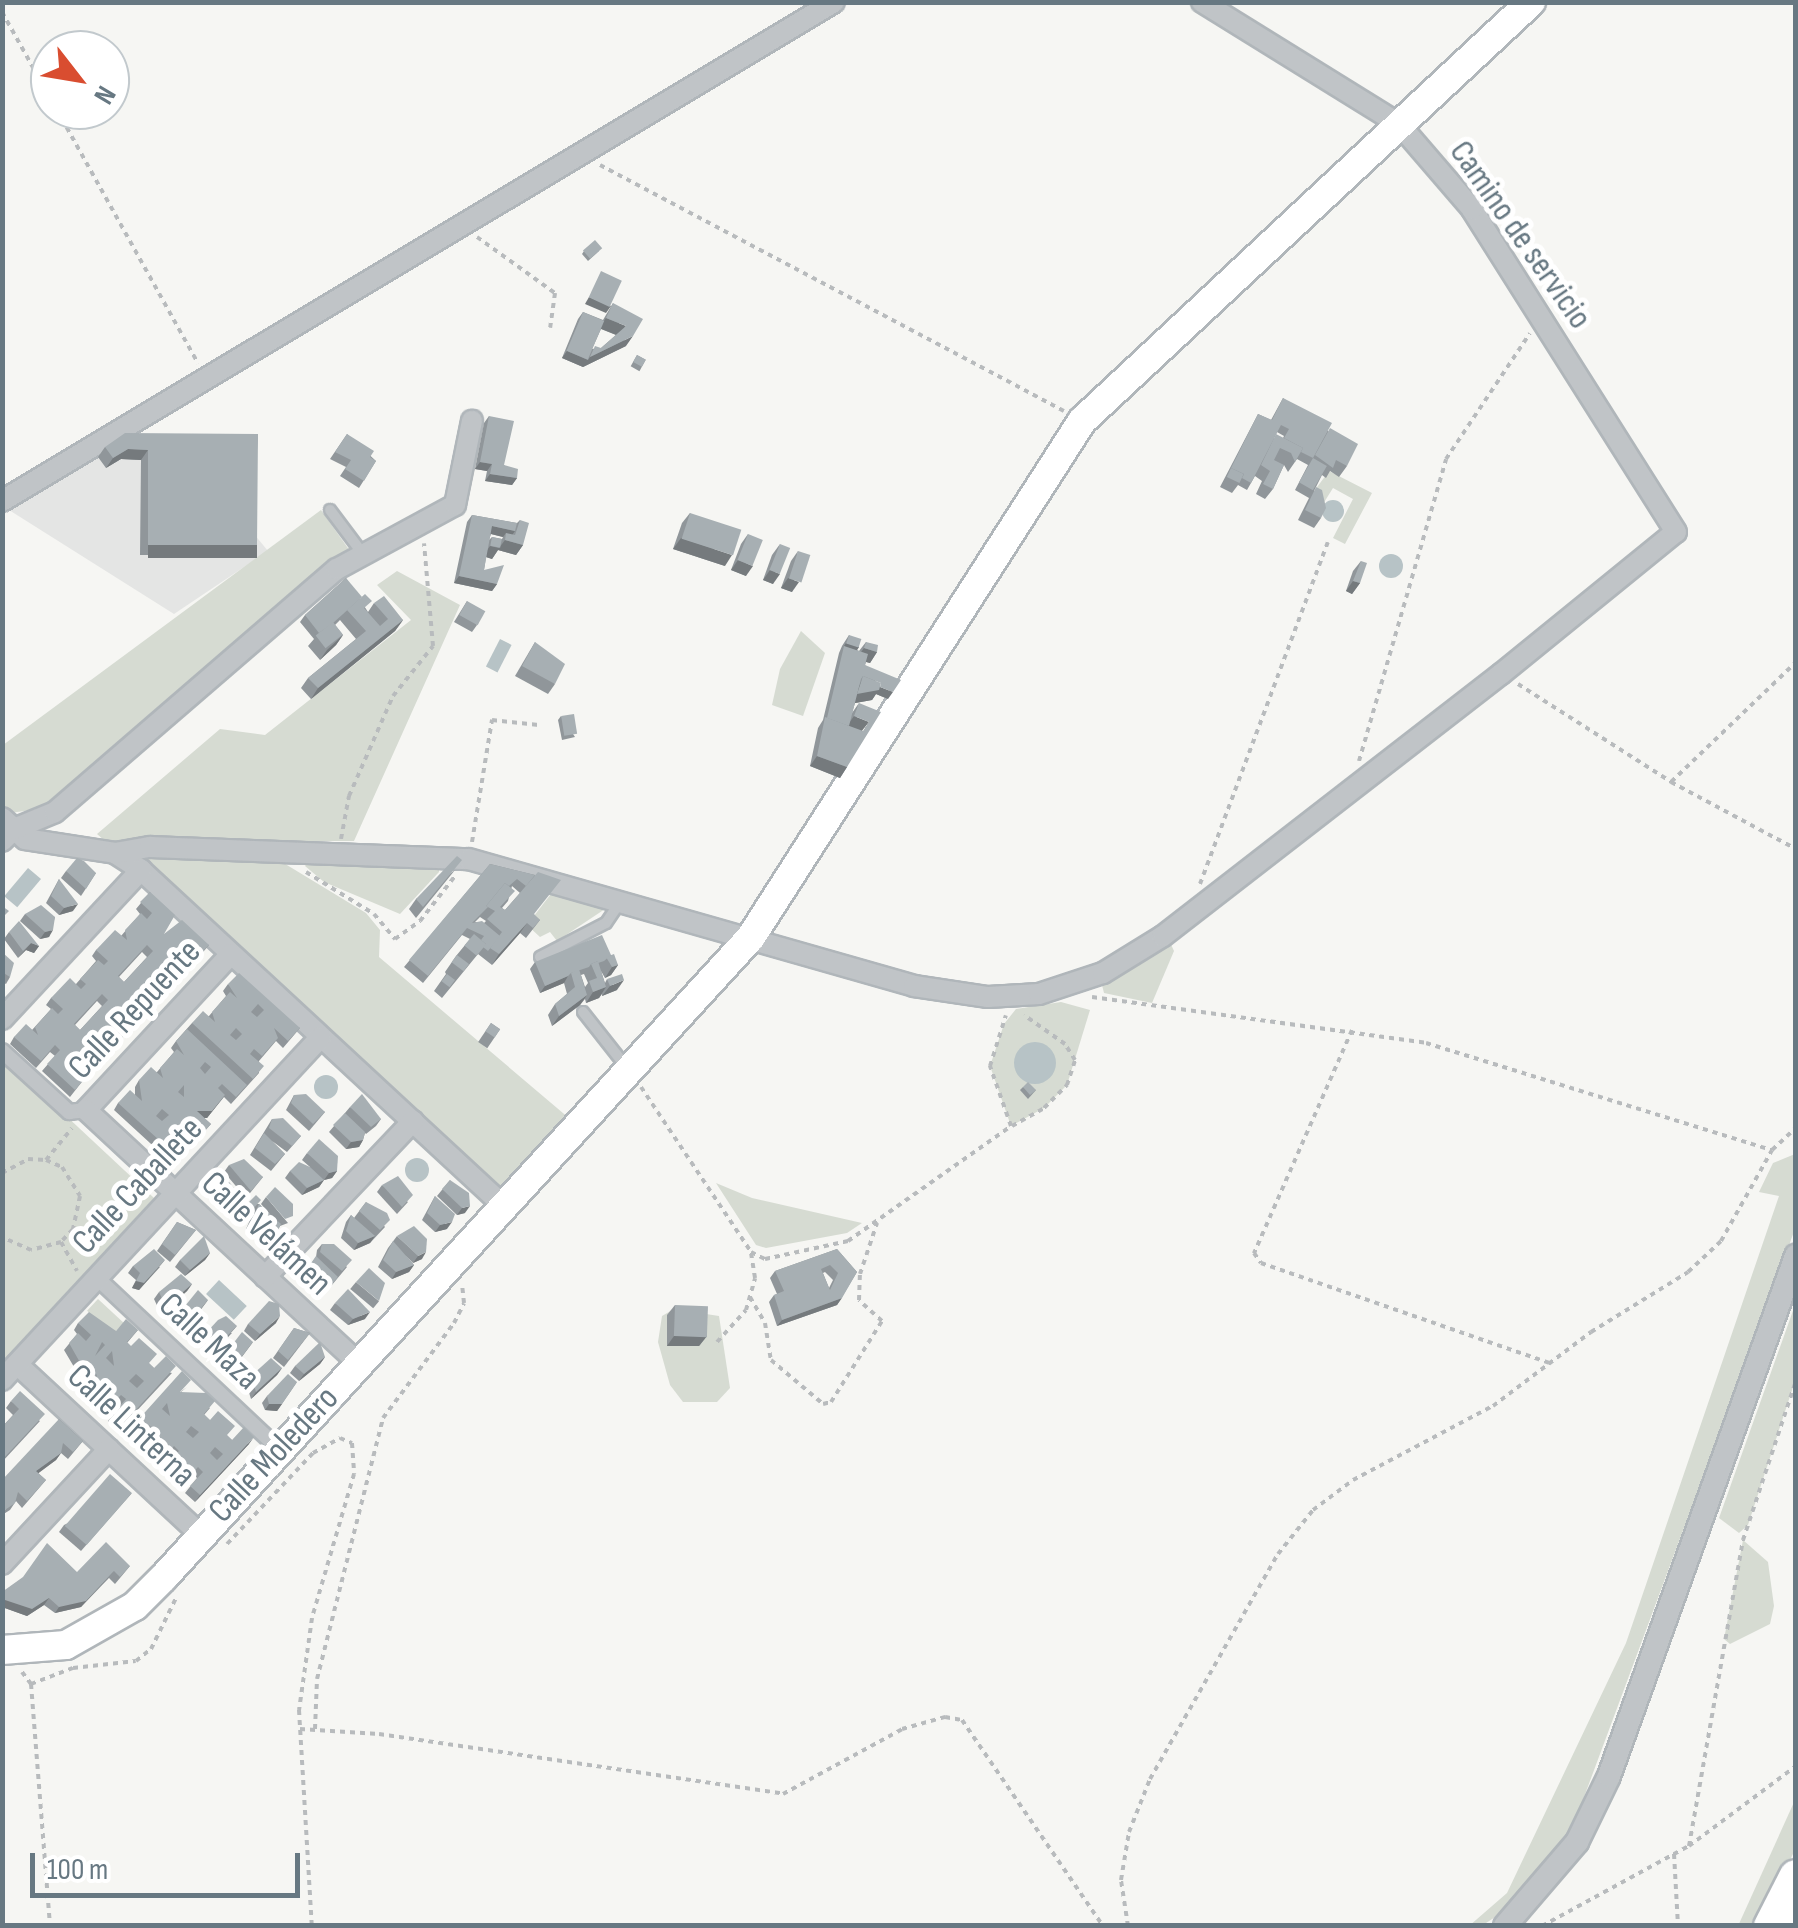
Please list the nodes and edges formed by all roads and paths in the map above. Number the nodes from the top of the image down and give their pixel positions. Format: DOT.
graph roads {
  1 [pos="834,2"];
  2 [pos="1202,2"];
  3 [pos="1531,2"];
  4 [pos="2,12"];
  5 [pos="30,62"];
  6 [pos="1399,124"];
  7 [pos="67,130"];
  8 [pos="580,155"];
  9 [pos="461,226"];
  10 [pos="1540,316"];
  11 [pos="550,328"];
  12 [pos="207,378"];
  13 [pos="1082,420"];
  14 [pos="472,421"];
  15 [pos="2,500"];
  16 [pos="330,510"];
  17 [pos="421,524"];
  18 [pos="1328,542"];
  19 [pos="364,554"];
  20 [pos="1796,662"];
  21 [pos="1501,674"];
  22 [pos="539,725"];
  23 [pos="1671,782"];
  24 [pos="1351,790"];
  25 [pos="6,829"];
  26 [pos="1796,849"];
  27 [pos="279,850"];
  28 [pos="115,853"];
  29 [pos="339,853"];
  30 [pos="469,859"];
  31 [pos="141,870"];
  32 [pos="621,901"];
  33 [pos="1188,916"];
  34 [pos="751,937"];
  35 [pos="232,954"];
  36 [pos="540,957"];
  37 [pos="1070,984"];
  38 [pos="1010,996"];
  39 [pos="583,1012"];
  40 [pos="2,1019"];
  41 [pos="1352,1030"];
  42 [pos="321,1037"];
  43 [pos="2,1051"];
  44 [pos="629,1070"];
  45 [pos="82,1116"];
  46 [pos="412,1122"];
  47 [pos="1011,1126"];
  48 [pos="1796,1128"];
  49 [pos="1772,1150"];
  50 [pos="46,1160"];
  51 [pos="2,1173"];
  52 [pos="175,1194"];
  53 [pos="506,1208"];
  54 [pos="877,1223"];
  55 [pos="2,1236"];
  56 [pos="61,1242"];
  57 [pos="751,1252"];
  58 [pos="1796,1256"];
  59 [pos="448,1269"];
  60 [pos="91,1278"];
  61 [pos="266,1278"];
  62 [pos="750,1297"];
  63 [pos="716,1342"];
  64 [pos="359,1364"];
  65 [pos="1550,1364"];
  66 [pos="10,1372"];
  67 [pos="1796,1381"];
  68 [pos="279,1449"];
  69 [pos="109,1450"];
  70 [pos="209,1545"];
  71 [pos="2,1564"];
  72 [pos="190,1584"];
  73 [pos="5,1646"];
  74 [pos="32,1684"];
  75 [pos="300,1729"];
  76 [pos="316,1730"];
  77 [pos="1796,1766"];
  78 [pos="1689,1846"];
  79 [pos="1674,1854"];
  80 [pos="1796,1877"];
  81 [pos="50,1926"];
  82 [pos="312,1926"];
  83 [pos="1102,1926"];
  84 [pos="1128,1926"];
  85 [pos="1505,1926"];
  86 [pos="1542,1926"];
  87 [pos="1678,1926"];
  88 [pos="1771,1926"];
  1 -- 8 [label="street"];
  2 -- 6 [label="street, Camino de servicio"];
  3 -- 6 [label="main road, Calle Moledero"];
  4 -- 5 [label="path"];
  6 -- 10 [label="street, Camino de servicio"];
  6 -- 13 [label="main road, Calle Moledero"];
  7 -- 12 [label="path"];
  8 -- 9 [label="street"];
  8 -- 13 [label="path"];
  9 -- 11 [label="path"];
  9 -- 12 [label="street"];
  10 -- 21 [label="street, Camino de servicio"];
  10 -- 24 [label="path"];
  12 -- 15 [label="street"];
  13 -- 34 [label="main road, Calle Moledero"];
  14 -- 17 [label="street"];
  16 -- 19 [label="lane"];
  17 -- 19 [label="street"];
  17 -- 29 [label="path"];
  18 -- 33 [label="path"];
  19 -- 25 [label="street"];
  20 -- 23 [label="path"];
  21 -- 23 [label="path"];
  21 -- 24 [label="street"];
  22 -- 30 [label="path"];
  23 -- 26 [label="path"];
  24 -- 33 [label="street"];
  25 -- 28 [label="street"];
  27 -- 28 [label="street"];
  27 -- 29 [label="street"];
  27 -- 30 [label="path"];
  28 -- 31 [label="street"];
  29 -- 30 [label="street"];
  30 -- 32 [label="street"];
  31 -- 35 [label="street"];
  31 -- 40 [label="street"];
  32 -- 34 [label="street"];
  32 -- 36 [label="lane"];
  33 -- 37 [label="street"];
  34 -- 38 [label="street"];
  34 -- 44 [label="main road, Calle Moledero"];
  35 -- 42 [label="street"];
  35 -- 45 [label="street, Calle Repuente"];
  37 -- 38 [label="street"];
  37 -- 41 [label="path"];
  38 -- 47 [label="path"];
  38 -- 47 [label="path"];
  39 -- 44 [label="lane"];
  41 -- 49 [label="path"];
  41 -- 65 [label="path"];
  42 -- 46 [label="street"];
  42 -- 52 [label="street, Calle Caballete"];
  43 -- 45 [label="street"];
  44 -- 53 [label="main road, Calle Moledero"];
  44 -- 57 [label="path"];
  45 -- 50 [label="path"];
  45 -- 52 [label="street, Calle Velámen"];
  46 -- 53 [label="street"];
  46 -- 61 [label="street"];
  47 -- 54 [label="path"];
  48 -- 49 [label="path"];
  49 -- 65 [label="path"];
  50 -- 51 [label="path"];
  50 -- 56 [label="path"];
  52 -- 60 [label="street, Calle Caballete"];
  52 -- 61 [label="street, Calle Velámen"];
  53 -- 59 [label="main road, Calle Moledero"];
  54 -- 57 [label="path"];
  54 -- 62 [label="path"];
  55 -- 56 [label="path"];
  56 -- 60 [label="path"];
  57 -- 62 [label="path"];
  58 -- 85 [label="street"];
  59 -- 64 [label="main road, Calle Moledero"];
  59 -- 76 [label="path"];
  60 -- 66 [label="street, Calle Caballete"];
  60 -- 68 [label="street, Calle Maza"];
  61 -- 64 [label="street, Calle Velámen"];
  62 -- 63 [label="path"];
  64 -- 68 [label="main road, Calle Moledero"];
  65 -- 84 [label="path"];
  66 -- 69 [label="street, Calle Linterna"];
  67 -- 78 [label="path"];
  68 -- 70 [label="main road, Calle Moledero"];
  69 -- 70 [label="street, Calle Linterna"];
  69 -- 71 [label="street"];
  70 -- 73 [label="main road, Calle Moledero"];
  70 -- 75 [label="path"];
  72 -- 74 [label="path"];
  73 -- 74 [label="path"];
  74 -- 81 [label="path"];
  75 -- 76 [label="path"];
  75 -- 82 [label="path"];
  76 -- 83 [label="path"];
  77 -- 78 [label="path"];
  78 -- 79 [label="path"];
  79 -- 86 [label="path"];
  79 -- 87 [label="path"];
  80 -- 88 [label="highway"];
}
